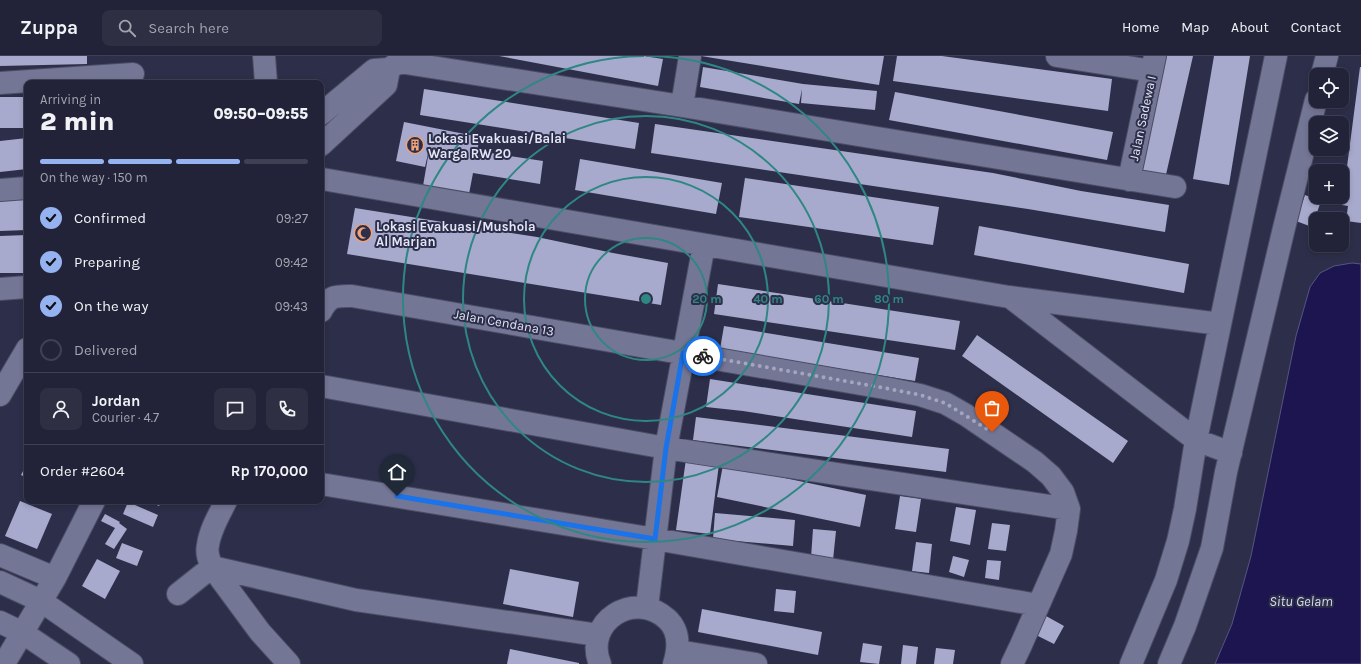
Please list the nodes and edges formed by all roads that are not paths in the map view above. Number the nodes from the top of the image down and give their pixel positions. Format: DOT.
graph roads {
  1 [pos="264,56"];
  2 [pos="690,56"];
  3 [pos="1057,56"];
  4 [pos="1276,56"];
  5 [pos="1327,56"];
  6 [pos="395,62"];
  7 [pos="1154,64"];
  8 [pos="1324,68"];
  9 [pos="133,71"];
  10 [pos="33,80"];
  11 [pos="266,80"];
  12 [pos="24,81"];
  13 [pos="0,83"];
  14 [pos="682,106"];
  15 [pos="1314,108"];
  16 [pos="324,112"];
  17 [pos="324,142"];
  18 [pos="1129,180"];
  19 [pos="324,181"];
  20 [pos="1175,187"];
  21 [pos="24,188"];
  22 [pos="0,190"];
  23 [pos="704,245"];
  24 [pos="24,287"];
  25 [pos="0,289"];
  26 [pos="1009,297"];
  27 [pos="324,305"];
  28 [pos="1220,324"];
  29 [pos="683,353"];
  30 [pos="24,354"];
  31 [pos="324,387"];
  32 [pos="1,389"];
  33 [pos="1214,447"];
  34 [pos="666,448"];
  35 [pos="324,484"];
  36 [pos="92,504"];
  37 [pos="224,504"];
  38 [pos="1069,509"];
  39 [pos="655,539"];
  40 [pos="0,555"];
  41 [pos="212,567"];
  42 [pos="55,578"];
  43 [pos="0,582"];
  44 [pos="178,594"];
  45 [pos="40,604"];
  46 [pos="1038,605"];
  47 [pos="647,607"];
  48 [pos="0,622"];
  49 [pos="24,631"];
  50 [pos="598,635"];
  51 [pos="9,658"];
  52 [pos="676,658"];
  53 [pos="69,664"];
  54 [pos="132,664"];
  55 [pos="289,664"];
  56 [pos="600,664"];
  57 [pos="756,664"];
  58 [pos="1012,664"];
  59 [pos="1131,664"];
  60 [pos="1169,664"];
  1 -- 11 [label="street"];
  2 -- 14 [label="street"];
  3 -- 7 [label="street"];
  4 -- 28 [label="street"];
  5 -- 8 [label="street"];
  6 -- 14 [label="street"];
  6 -- 16 [label="street"];
  6 -- 17 [label="street"];
  7 -- 18 [label="street, Jalan Sadewa I"];
  9 -- 10 [label="street"];
  12 -- 13 [label="street"];
  14 -- 18 [label="street"];
  15 -- 33 [label="street"];
  18 -- 20 [label="street"];
  19 -- 23 [label="street"];
  21 -- 22 [label="street"];
  23 -- 26 [label="street"];
  23 -- 29 [label="street"];
  24 -- 25 [label="street"];
  26 -- 28 [label="street"];
  26 -- 33 [label="street"];
  27 -- 29 [label="street, Jalan Cendana 13"];
  28 -- 33 [label="street"];
  29 -- 34 [label="street"];
  29 -- 38 [label="street, Jalan Cendana 13"];
  30 -- 32 [label="street"];
  31 -- 34 [label="street"];
  33 -- 59 [label="street"];
  33 -- 60 [label="street"];
  34 -- 38 [label="street"];
  34 -- 39 [label="street"];
  35 -- 39 [label="street"];
  36 -- 42 [label="street"];
  37 -- 41 [label="street"];
  38 -- 46 [label="street"];
  39 -- 46 [label="street"];
  39 -- 47 [label="street"];
  40 -- 42 [label="street"];
  41 -- 44 [label="street"];
  41 -- 50 [label="street"];
  41 -- 55 [label="street"];
  42 -- 45 [label="street"];
  43 -- 45 [label="street"];
  45 -- 49 [label="street"];
  45 -- 54 [label="street"];
  46 -- 58 [label="street"];
  47 -- 50 [label="street"];
  47 -- 52 [label="street"];
  48 -- 49 [label="street"];
  49 -- 51 [label="street"];
  49 -- 53 [label="street"];
  50 -- 56 [label="street"];
  52 -- 57 [label="street"];
}
